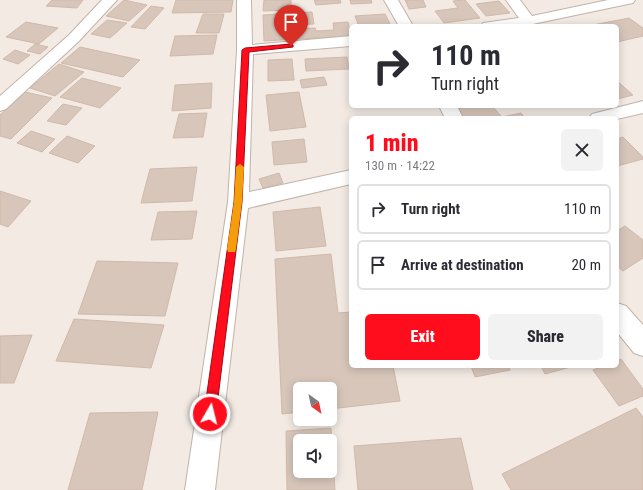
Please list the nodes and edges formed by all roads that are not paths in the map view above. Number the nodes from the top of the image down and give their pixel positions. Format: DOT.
graph roads {
  1 [pos="110,0"];
  2 [pos="244,0"];
  3 [pos="391,0"];
  4 [pos="513,0"];
  5 [pos="628,0"];
  6 [pos="528,21"];
  7 [pos="405,24"];
  8 [pos="504,24"];
  9 [pos="349,41"];
  10 [pos="245,50"];
  11 [pos="0,105"];
  12 [pos="643,107"];
  13 [pos="606,116"];
  14 [pos="349,177"];
  15 [pos="238,202"];
  16 [pos="619,316"];
  17 [pos="643,344"];
  18 [pos="200,490"];
  1 -- 11 [label="street"];
  2 -- 10 [label="street"];
  3 -- 7 [label="street"];
  4 -- 6 [label="street"];
  5 -- 6 [label="street"];
  6 -- 8 [label="street"];
  9 -- 10 [label="street"];
  10 -- 15 [label="street"];
  12 -- 13 [label="street"];
  14 -- 15 [label="street"];
  15 -- 18 [label="street"];
  16 -- 17 [label="street"];
}
